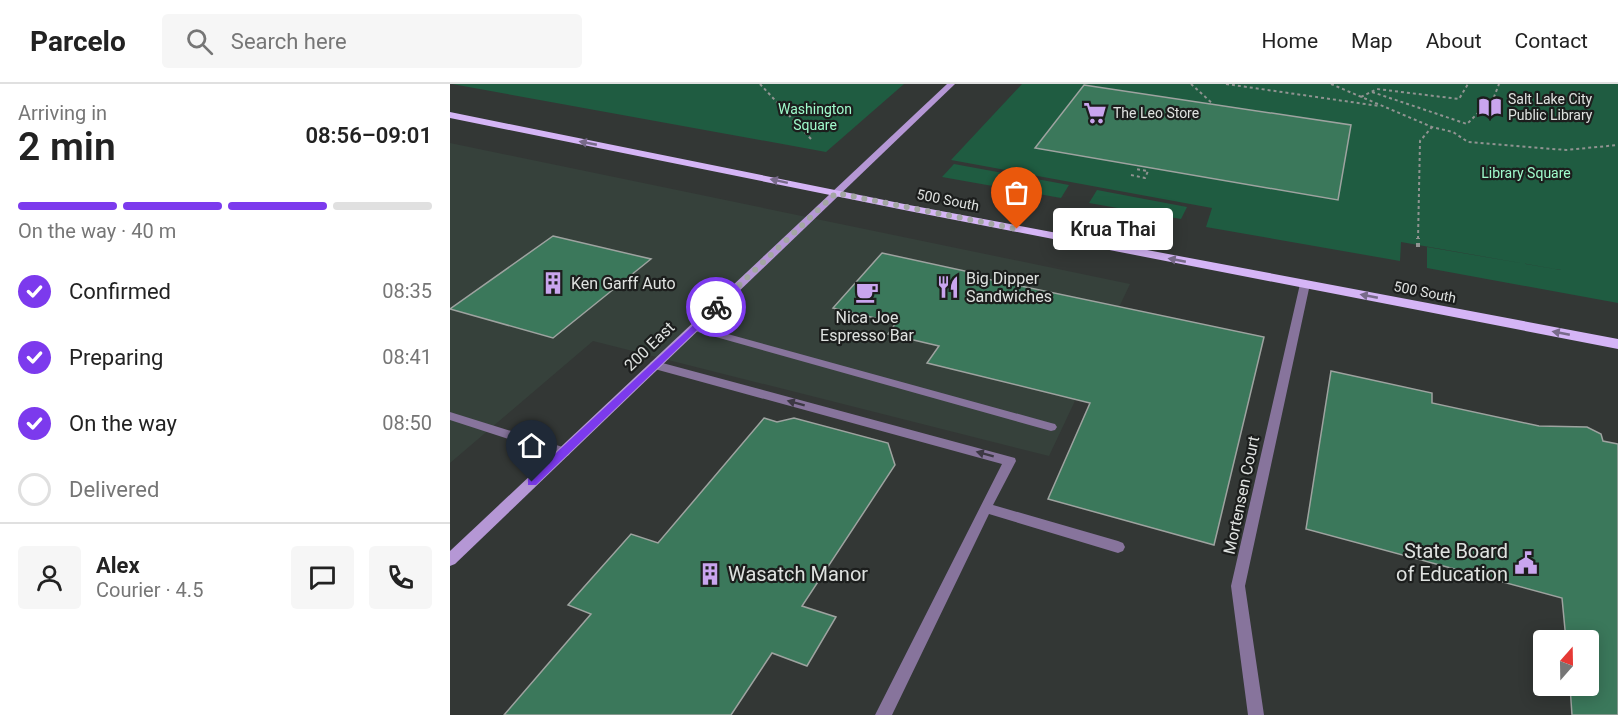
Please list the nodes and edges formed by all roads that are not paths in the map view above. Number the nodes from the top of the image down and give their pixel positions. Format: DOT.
graph roads {
  1 [pos="951,84"];
  2 [pos="450,115"];
  3 [pos="836,193"];
  4 [pos="1305,284"];
  5 [pos="694,328"];
  6 [pos="1618,344"];
  7 [pos="655,365"];
  8 [pos="450,416"];
  9 [pos="1051,427"];
  10 [pos="564,452"];
  11 [pos="985,508"];
  12 [pos="1118,547"];
  13 [pos="450,560"];
  14 [pos="883,715"];
  15 [pos="1256,715"];
  1 -- 3 [label="street, 200 East"];
  3 -- 2 [label="main road, 500 South, one-way"];
  4 -- 3 [label="main road, 500 South, one-way"];
  3 -- 5 [label="street, 200 East"];
  6 -- 4 [label="main road, 500 South, one-way"];
  4 -- 15 [label="lane, Mortensen Court"];
  5 -- 7 [label="street, 200 East"];
  5 -- 9 [label="lane"];
  7 -- 10 [label="street, 200 East"];
  11 -- 7 [label="lane, one-way"];
  8 -- 10 [label="lane"];
  10 -- 13 [label="street, 200 East"];
  11 -- 12 [label="lane"];
  11 -- 14 [label="lane"];
}
